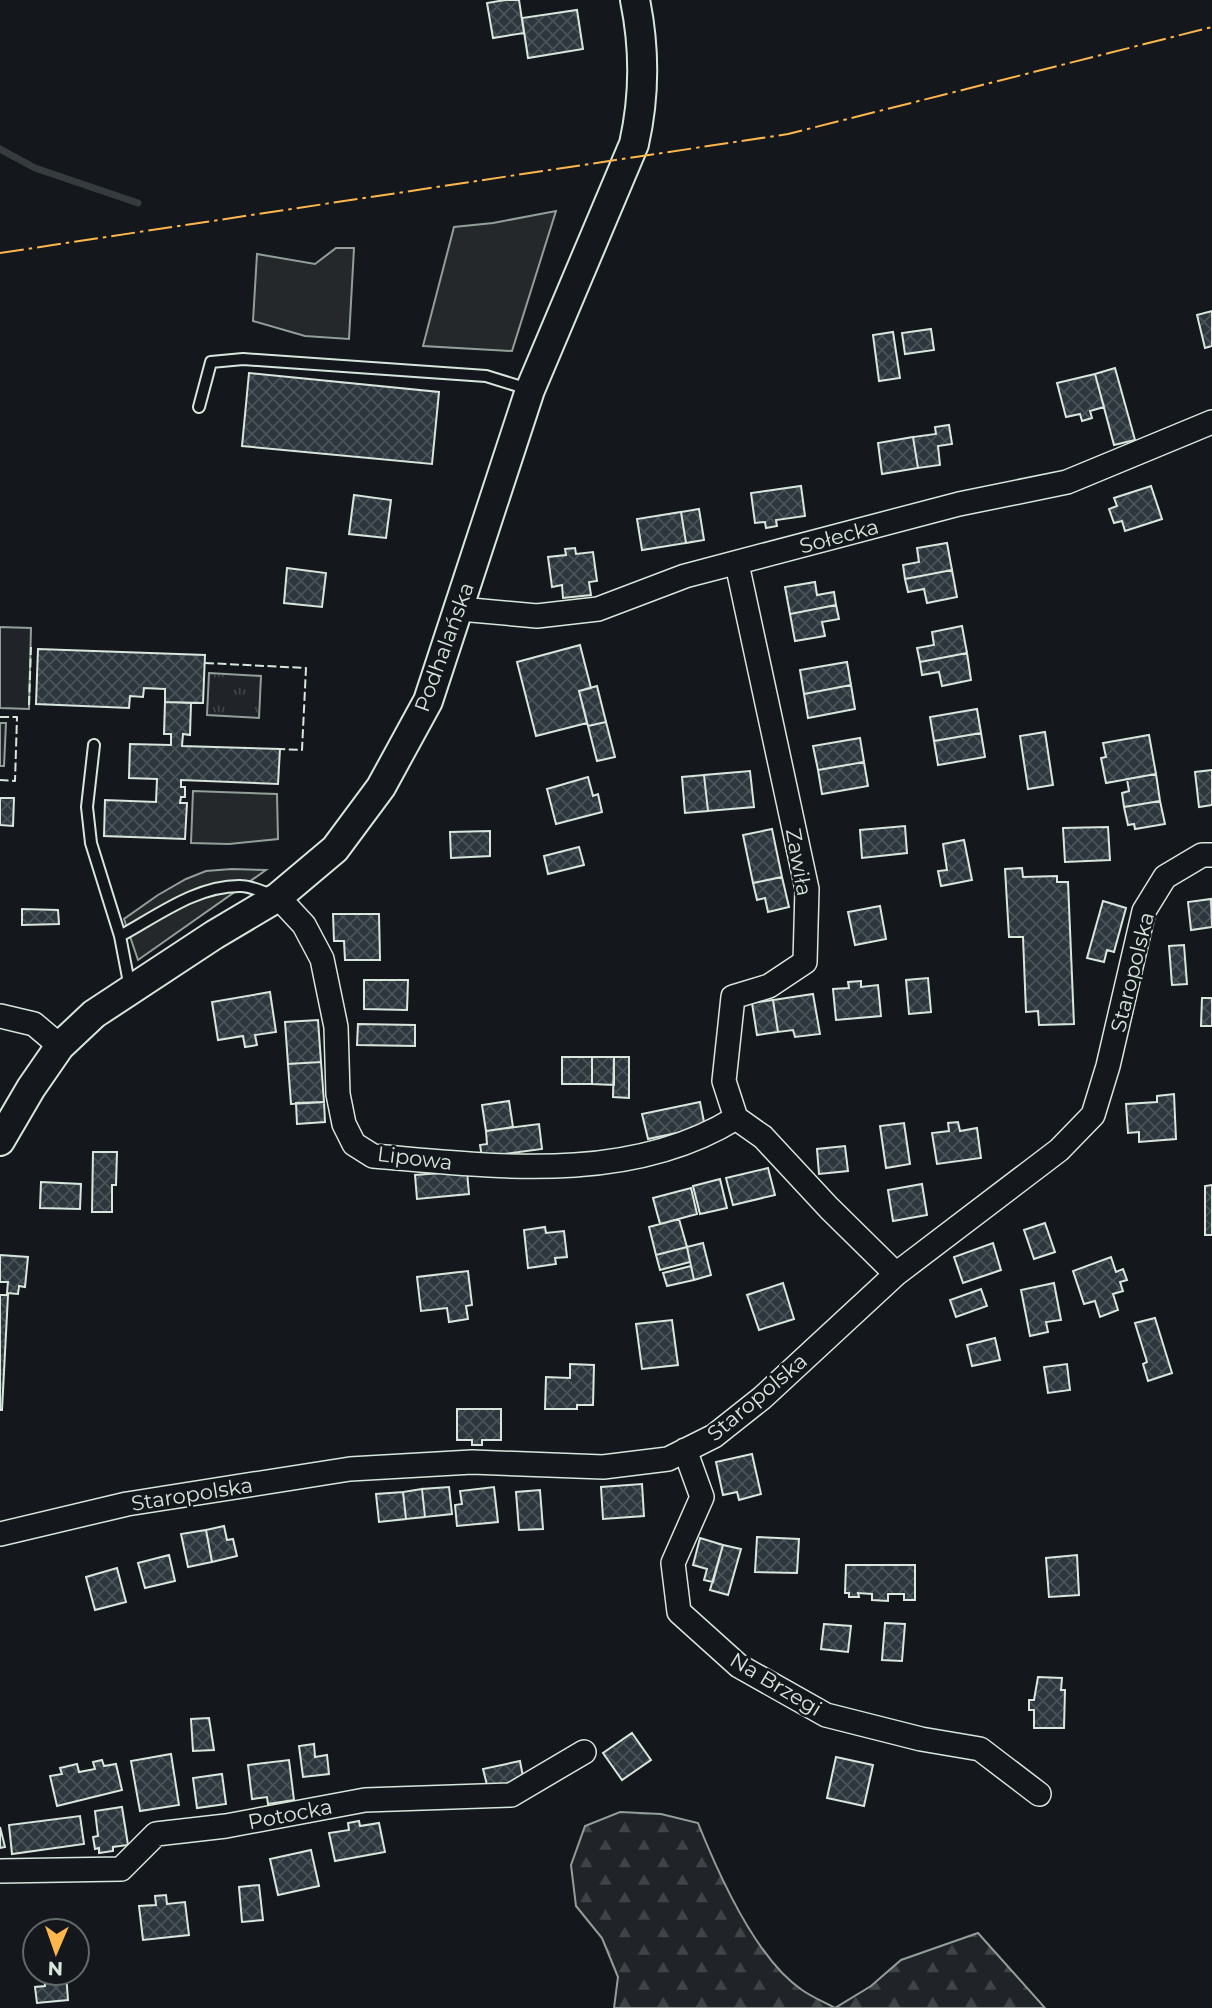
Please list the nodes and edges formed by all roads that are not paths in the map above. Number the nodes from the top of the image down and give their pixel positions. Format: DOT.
graph roads {
  1 [pos="635,0"];
  2 [pos="530,390"];
  3 [pos="199,407"];
  4 [pos="1212,422"];
  5 [pos="737,564"];
  6 [pos="460,609"];
  7 [pos="94,745"];
  8 [pos="1212,855"];
  9 [pos="278,897"];
  10 [pos="120,936"];
  11 [pos="130,988"];
  12 [pos="0,1016"];
  13 [pos="60,1046"];
  14 [pos="736,1118"];
  15 [pos="0,1141"];
  16 [pos="895,1274"];
  17 [pos="685,1450"];
  18 [pos="0,1534"];
  19 [pos="584,1752"];
  20 [pos="1039,1794"];
  21 [pos="0,1871"];
  1 -- 2 [label="street, Podhalańska"];
  2 -- 3 [label="lane"];
  2 -- 6 [label="street, Podhalańska"];
  4 -- 5 [label="street, Sołecka"];
  5 -- 6 [label="street, Sołecka"];
  5 -- 14 [label="street, Zawiła"];
  6 -- 9 [label="street, Podhalańska"];
  7 -- 10 [label="lane"];
  8 -- 16 [label="street, Staropolska"];
  9 -- 10 [label="lane"];
  9 -- 11 [label="street, Podhalańska"];
  9 -- 14 [label="street, Lipowa"];
  10 -- 11 [label="lane"];
  11 -- 13 [label="street, Podhalańska"];
  12 -- 13 [label="street"];
  13 -- 15 [label="street, Podhalańska"];
  14 -- 16 [label="street"];
  16 -- 17 [label="street, Staropolska"];
  17 -- 18 [label="street, Staropolska"];
  17 -- 20 [label="street, Na Brzegi"];
  19 -- 21 [label="street, Potocka"];
}
